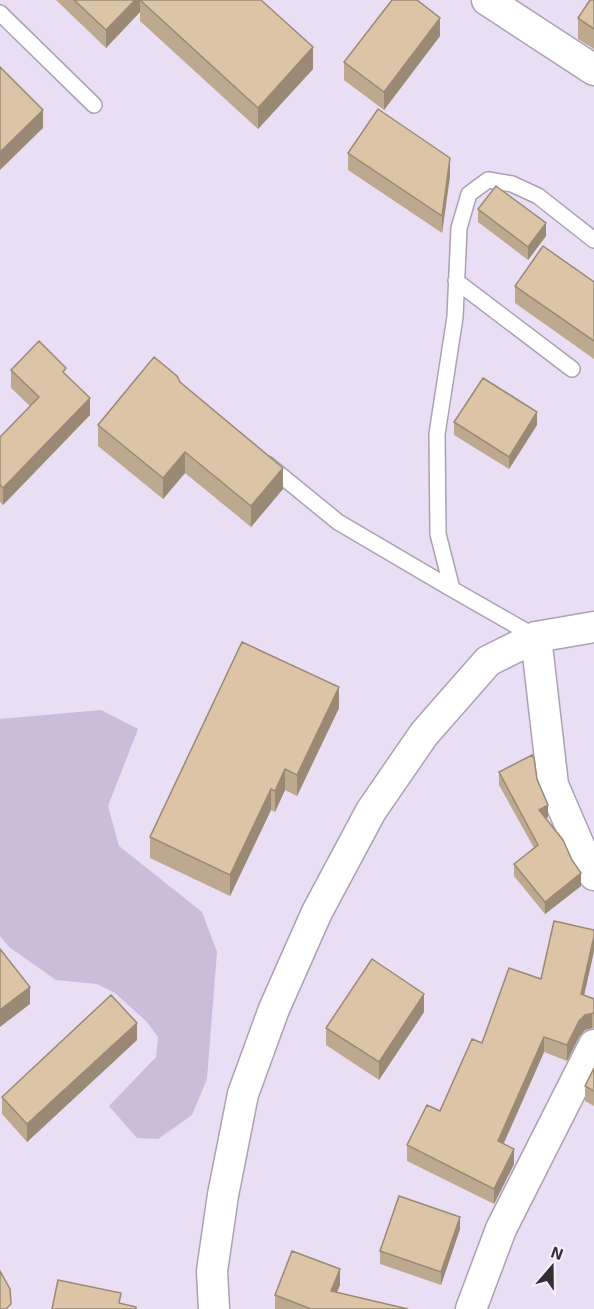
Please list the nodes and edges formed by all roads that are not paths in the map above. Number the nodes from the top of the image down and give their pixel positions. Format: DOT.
graph roads {
  1 [pos="487,0"];
  2 [pos="0,13"];
  3 [pos="594,70"];
  4 [pos="94,105"];
  5 [pos="594,240"];
  6 [pos="456,281"];
  7 [pos="572,369"];
  8 [pos="258,456"];
  9 [pos="452,589"];
  10 [pos="594,627"];
  11 [pos="536,637"];
  12 [pos="594,875"];
  13 [pos="594,1045"];
  14 [pos="214,1309"];
  15 [pos="471,1309"];
  1 -- 3 [label="street"];
  2 -- 4 [label="lane"];
  5 -- 6 [label="lane"];
  6 -- 7 [label="lane"];
  6 -- 9 [label="lane"];
  8 -- 9 [label="lane"];
  9 -- 11 [label="lane"];
  10 -- 11 [label="street"];
  11 -- 12 [label="street"];
  11 -- 14 [label="street"];
  13 -- 15 [label="street"];
}
